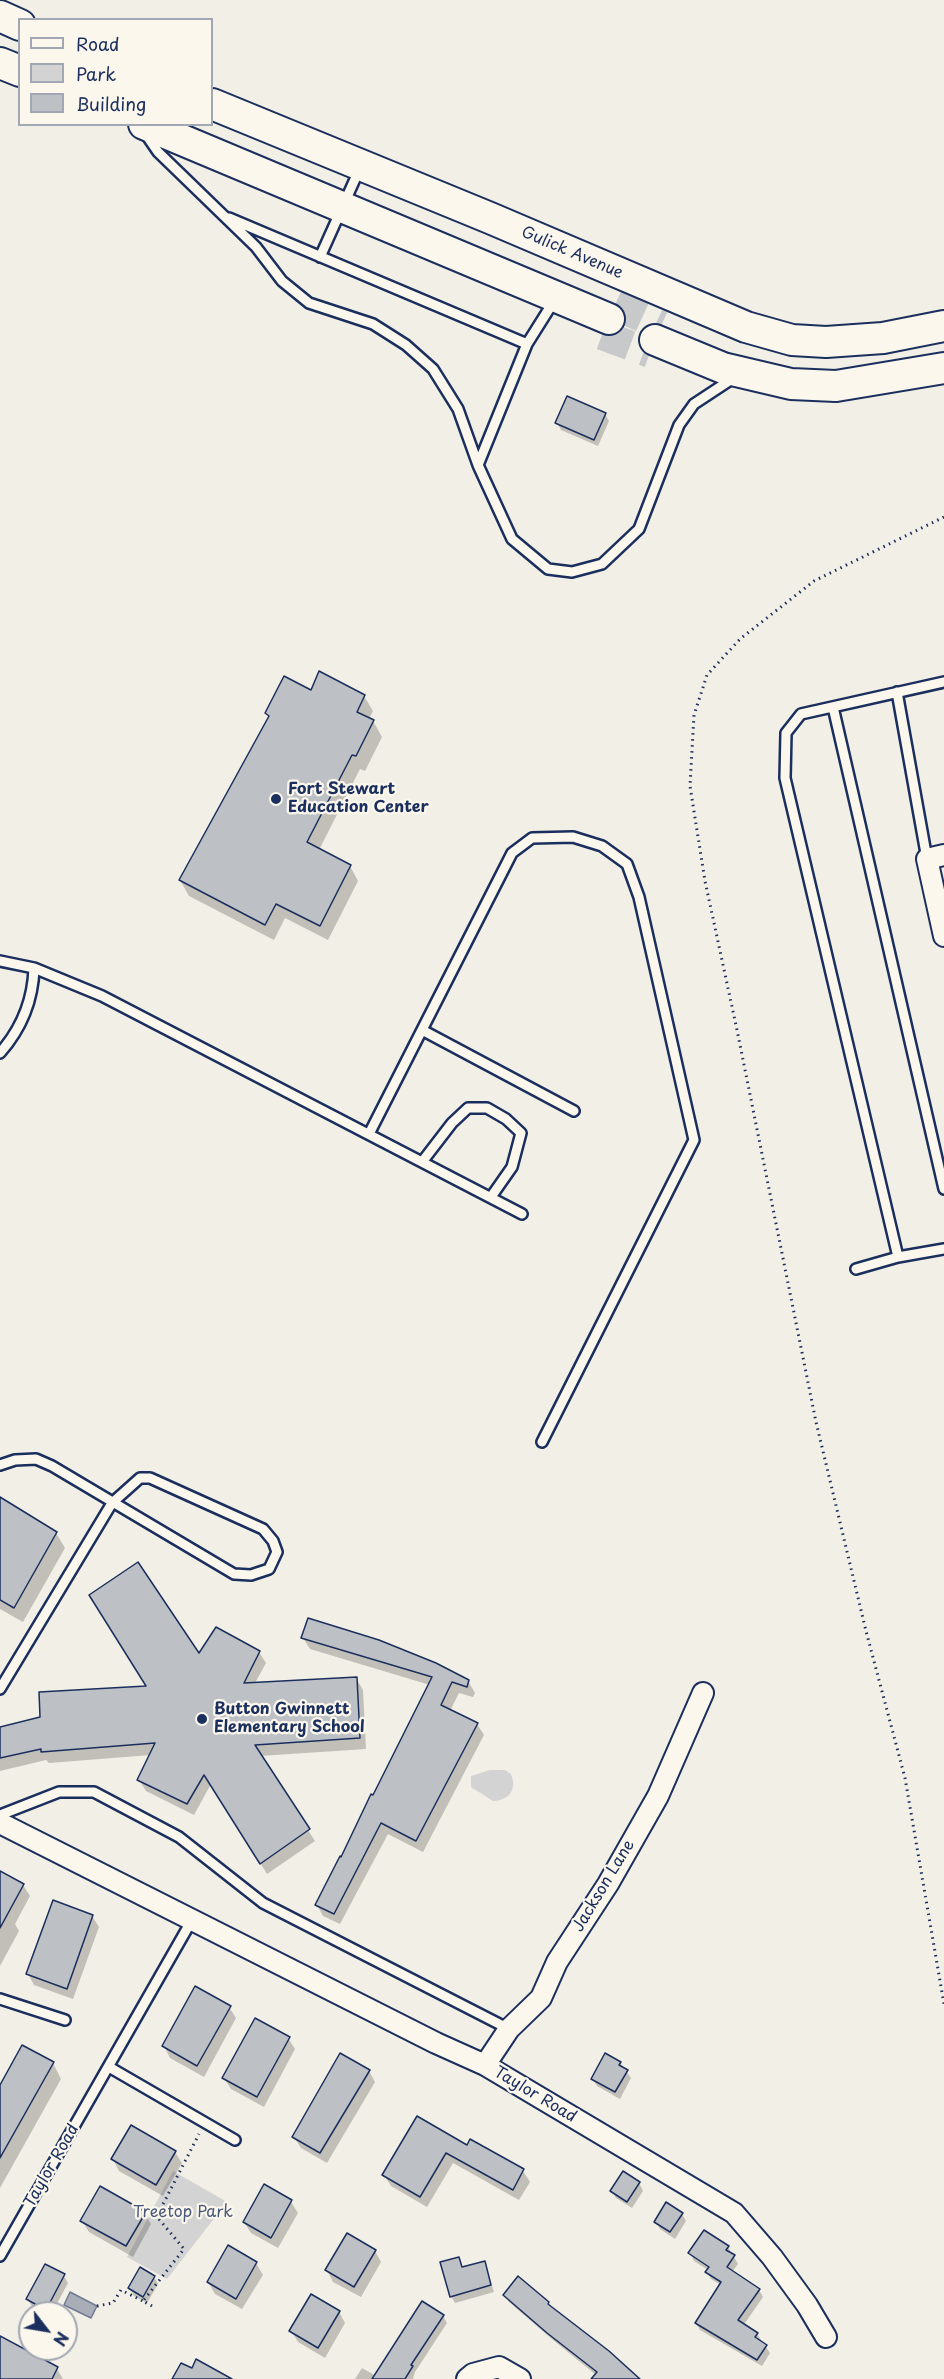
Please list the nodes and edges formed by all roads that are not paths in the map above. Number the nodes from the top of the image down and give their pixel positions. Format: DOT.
graph roads {
  1 [pos="0,16"];
  2 [pos="18,24"];
  3 [pos="0,63"];
  4 [pos="18,70"];
  5 [pos="213,104"];
  6 [pos="139,126"];
  7 [pos="149,126"];
  8 [pos="361,165"];
  9 [pos="341,206"];
  10 [pos="224,216"];
  11 [pos="320,256"];
  12 [pos="556,296"];
  13 [pos="609,320"];
  14 [pos="944,326"];
  15 [pos="661,342"];
  16 [pos="527,344"];
  17 [pos="944,368"];
  18 [pos="742,373"];
  19 [pos="478,465"];
  20 [pos="944,682"];
  21 [pos="897,692"];
  22 [pos="833,707"];
  23 [pos="936,857"];
  24 [pos="944,936"];
  25 [pos="0,961"];
  26 [pos="34,968"];
  27 [pos="422,1030"];
  28 [pos="0,1053"];
  29 [pos="574,1111"];
  30 [pos="369,1134"];
  31 [pos="422,1162"];
  32 [pos="944,1189"];
  33 [pos="491,1197"];
  34 [pos="522,1214"];
  35 [pos="944,1249"];
  36 [pos="898,1257"];
  37 [pos="856,1269"];
  38 [pos="542,1442"];
  39 [pos="0,1465"];
  40 [pos="112,1503"];
  41 [pos="0,1689"];
  42 [pos="703,1693"];
  43 [pos="0,1815"];
  44 [pos="0,1823"];
  45 [pos="192,1920"];
  46 [pos="0,1999"];
  47 [pos="65,2020"];
  48 [pos="509,2029"];
  49 [pos="485,2066"];
  50 [pos="109,2067"];
  51 [pos="235,2140"];
  52 [pos="0,2256"];
  53 [pos="826,2337"];
  54 [pos="470,2376"];
  55 [pos="520,2379"];
  1 -- 2 [label="main road"];
  3 -- 4 [label="main road"];
  5 -- 8 [label="main road, Gulick Avenue"];
  6 -- 10 [label="lane"];
  7 -- 9 [label="main road"];
  8 -- 9 [label="lane"];
  8 -- 14 [label="main road, Gulick Avenue"];
  9 -- 11 [label="lane"];
  9 -- 12 [label="main road"];
  10 -- 11 [label="lane"];
  10 -- 19 [label="lane"];
  11 -- 16 [label="lane"];
  12 -- 13 [label="main road"];
  12 -- 16 [label="lane"];
  15 -- 18 [label="main road"];
  16 -- 19 [label="lane"];
  17 -- 18 [label="main road"];
  18 -- 19 [label="lane"];
  20 -- 21 [label="lane"];
  21 -- 22 [label="lane"];
  21 -- 23 [label="lane"];
  22 -- 32 [label="lane"];
  22 -- 36 [label="lane"];
  23 -- 24 [label="street"];
  25 -- 26 [label="lane"];
  26 -- 28 [label="lane"];
  26 -- 30 [label="lane"];
  27 -- 29 [label="lane"];
  27 -- 30 [label="lane"];
  27 -- 38 [label="lane"];
  30 -- 31 [label="lane"];
  31 -- 33 [label="lane"];
  31 -- 33 [label="lane"];
  33 -- 34 [label="lane"];
  35 -- 36 [label="lane"];
  36 -- 37 [label="lane"];
  39 -- 40 [label="lane"];
  40 -- 40 [label="lane"];
  40 -- 41 [label="lane"];
  42 -- 48 [label="street, Jackson Lane"];
  43 -- 48 [label="lane"];
  44 -- 45 [label="street, Taylor Road"];
  45 -- 49 [label="street, Taylor Road"];
  45 -- 50 [label="lane, Taylor Road"];
  46 -- 47 [label="lane"];
  48 -- 49 [label="street, Jackson Lane"];
  49 -- 53 [label="street, Taylor Road"];
  50 -- 51 [label="lane"];
  50 -- 52 [label="lane, Taylor Road"];
  54 -- 55 [label="street"];
}
